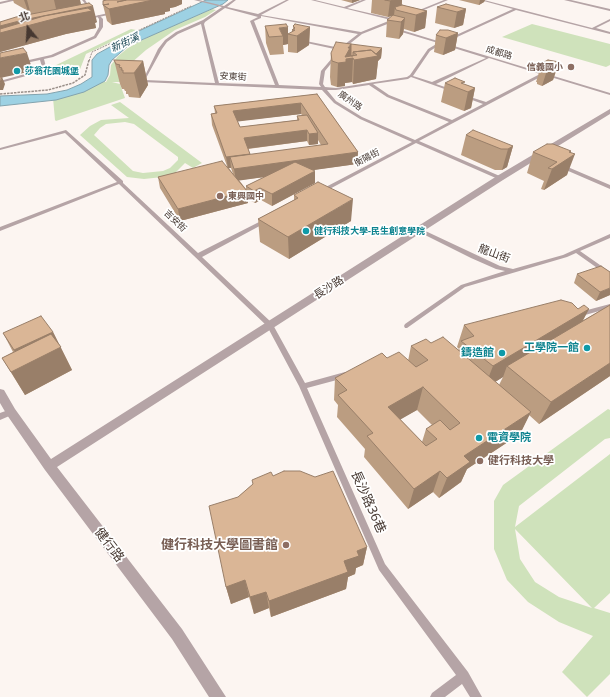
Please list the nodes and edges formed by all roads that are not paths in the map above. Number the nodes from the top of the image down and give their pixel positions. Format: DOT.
graph roads {
  1 [pos="15,0"];
  2 [pos="83,0"];
  3 [pos="195,0"];
  4 [pos="235,0"];
  5 [pos="288,0"];
  6 [pos="312,0"];
  7 [pos="365,0"];
  8 [pos="447,0"];
  9 [pos="481,0"];
  10 [pos="566,0"];
  11 [pos="0,3"];
  12 [pos="88,5"];
  13 [pos="221,7"];
  14 [pos="343,8"];
  15 [pos="515,8"];
  16 [pos="610,10"];
  17 [pos="121,12"];
  18 [pos="258,15"];
  19 [pos="407,15"];
  20 [pos="99,16"];
  21 [pos="400,18"];
  22 [pos="78,20"];
  23 [pos="394,20"];
  24 [pos="610,20"];
  25 [pos="204,21"];
  26 [pos="384,25"];
  27 [pos="592,29"];
  28 [pos="361,33"];
  29 [pos="610,33"];
  30 [pos="299,40"];
  31 [pos="443,43"];
  32 [pos="341,49"];
  33 [pos="488,58"];
  34 [pos="42,59"];
  35 [pos="14,64"];
  36 [pos="544,74"];
  37 [pos="412,76"];
  38 [pos="0,82"];
  39 [pos="217,84"];
  40 [pos="370,84"];
  41 [pos="432,84"];
  42 [pos="278,87"];
  43 [pos="322,88"];
  44 [pos="610,94"];
  45 [pos="487,104"];
  46 [pos="610,111"];
  47 [pos="453,122"];
  48 [pos="0,142"];
  49 [pos="415,142"];
  50 [pos="2,149"];
  51 [pos="536,156"];
  52 [pos="544,159"];
  53 [pos="558,165"];
  54 [pos="500,178"];
  55 [pos="121,182"];
  56 [pos="610,187"];
  57 [pos="317,194"];
  58 [pos="268,220"];
  59 [pos="0,229"];
  60 [pos="419,230"];
  61 [pos="610,236"];
  62 [pos="576,251"];
  63 [pos="198,256"];
  64 [pos="513,271"];
  65 [pos="610,275"];
  66 [pos="610,306"];
  67 [pos="572,317"];
  68 [pos="270,325"];
  69 [pos="407,326"];
  70 [pos="355,373"];
  71 [pos="303,386"];
  72 [pos="0,393"];
  73 [pos="11,412"];
  74 [pos="0,418"];
  75 [pos="49,466"];
  76 [pos="464,676"];
  77 [pos="218,697"];
  78 [pos="436,697"];
  79 [pos="476,697"];
  1 -- 11 [label="street"];
  2 -- 12 [label="lane"];
  3 -- 13 [label="lane"];
  4 -- 13 [label="lane"];
  5 -- 18 [label="lane"];
  6 -- 14 [label="lane"];
  7 -- 14 [label="lane"];
  8 -- 19 [label="lane"];
  9 -- 15 [label="lane"];
  10 -- 16 [label="street"];
  13 -- 18 [label="lane"];
  13 -- 25 [label="lane"];
  14 -- 23 [label="lane"];
  15 -- 27 [label="lane"];
  15 -- 31 [label="lane"];
  17 -- 20 [label="street"];
  18 -- 28 [label="lane"];
  18 -- 42 [label="lane"];
  20 -- 22 [label="street"];
  20 -- 34 [label="lane"];
  21 -- 23 [label="lane"];
  23 -- 26 [label="lane"];
  24 -- 27 [label="lane"];
  25 -- 39 [label="lane"];
  25 -- 39 [label="lane, 安東街"];
  26 -- 28 [label="lane"];
  26 -- 31 [label="lane, 成都路"];
  27 -- 29 [label="lane"];
  28 -- 32 [label="lane"];
  30 -- 32 [label="lane"];
  31 -- 33 [label="lane, 成都路"];
  31 -- 37 [label="lane"];
  32 -- 43 [label="lane"];
  33 -- 36 [label="lane, 成都路"];
  33 -- 41 [label="lane"];
  34 -- 35 [label="lane"];
  34 -- 38 [label="lane"];
  36 -- 44 [label="lane, 成都路"];
  36 -- 45 [label="lane, 衡陽街"];
  37 -- 40 [label="lane, 安東街"];
  37 -- 41 [label="lane"];
  39 -- 42 [label="lane, 安東街"];
  40 -- 43 [label="lane, 安東街"];
  40 -- 47 [label="lane"];
  41 -- 45 [label="lane"];
  42 -- 43 [label="lane, 安東街"];
  43 -- 49 [label="lane, 廣州路"];
  45 -- 47 [label="lane, 衡陽街"];
  46 -- 51 [label="street, 長沙路"];
  47 -- 49 [label="lane, 衡陽街"];
  48 -- 50 [label="lane"];
  49 -- 54 [label="lane, 廣州路"];
  49 -- 57 [label="lane, 衡陽街"];
  50 -- 55 [label="lane, 吉安街"];
  51 -- 52 [label="lane"];
  51 -- 54 [label="street, 長沙路"];
  53 -- 56 [label="lane"];
  54 -- 60 [label="street, 長沙路"];
  55 -- 59 [label="lane"];
  55 -- 63 [label="lane, 吉安街"];
  58 -- 63 [label="lane"];
  60 -- 64 [label="lane, 龍山街"];
  60 -- 68 [label="street, 長沙路"];
  61 -- 62 [label="lane, 龍山街"];
  62 -- 64 [label="lane, 龍山街"];
  62 -- 65 [label="lane"];
  63 -- 68 [label="lane, 吉安街"];
  64 -- 69 [label="lane"];
  66 -- 67 [label="lane"];
  68 -- 71 [label="lane, 長沙路36巷"];
  68 -- 75 [label="street, 長沙路"];
  70 -- 71 [label="lane"];
  71 -- 76 [label="lane, 長沙路36巷"];
  72 -- 73 [label="street, 健行路"];
  73 -- 74 [label="lane"];
  73 -- 75 [label="street, 健行路"];
  75 -- 77 [label="street, 健行路"];
  76 -- 78 [label="lane"];
  76 -- 79 [label="lane, 長沙路36巷"];
}
